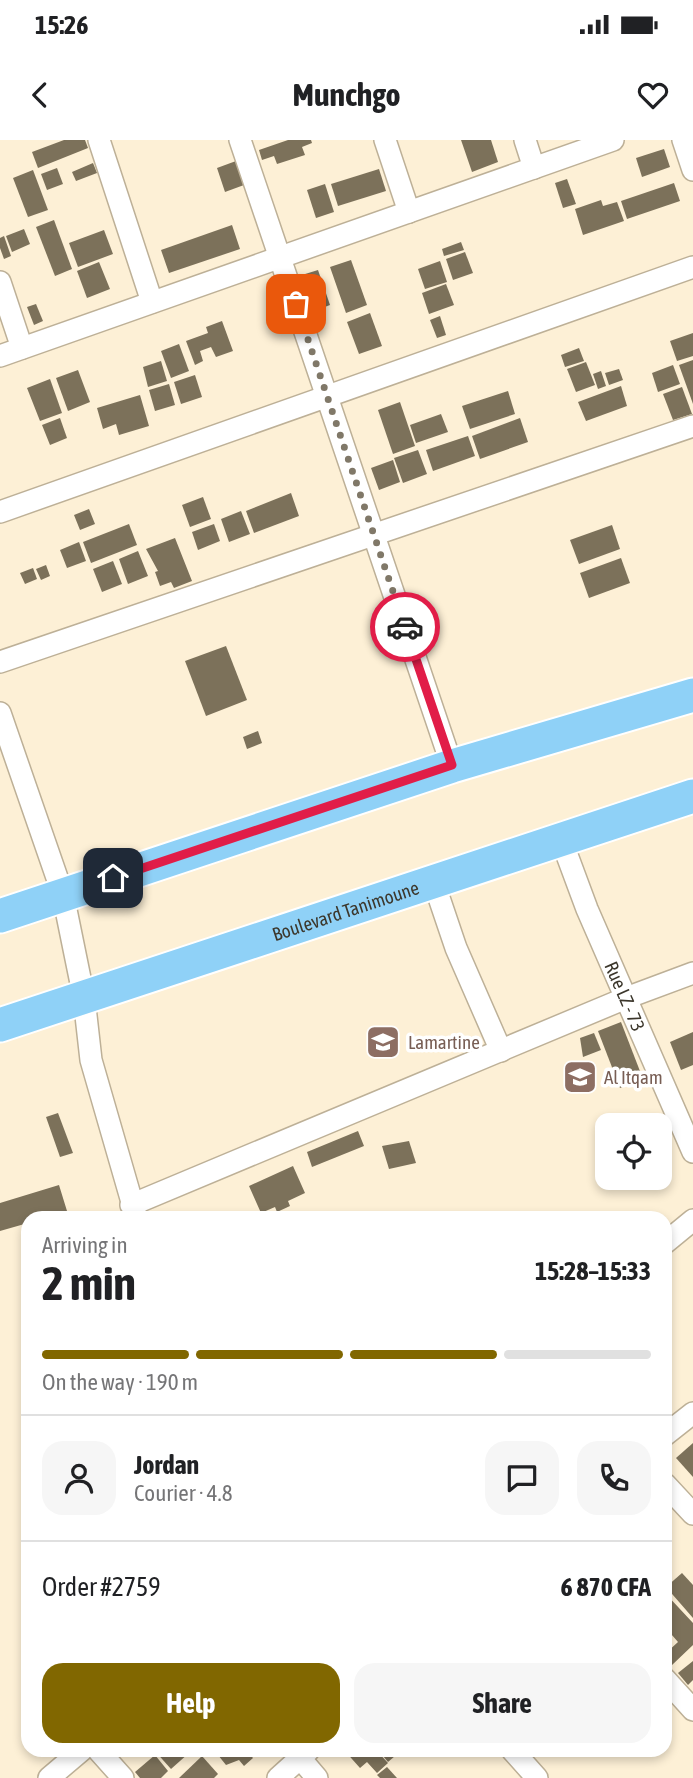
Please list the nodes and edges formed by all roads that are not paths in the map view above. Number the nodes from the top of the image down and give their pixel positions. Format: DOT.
graph roads {
  1 [pos="99,140"];
  2 [pos="240,140"];
  3 [pos="385,140"];
  4 [pos="525,140"];
  5 [pos="613,140"];
  6 [pos="683,140"];
  7 [pos="534,168"];
  8 [pos="693,170"];
  9 [pos="409,212"];
  10 [pos="280,257"];
  11 [pos="693,267"];
  12 [pos="0,282"];
  13 [pos="152,302"];
  14 [pos="22,348"];
  15 [pos="0,356"];
  16 [pos="327,398"];
  17 [pos="693,426"];
  18 [pos="0,512"];
  19 [pos="374,535"];
  20 [pos="0,662"];
  21 [pos="693,695"];
  22 [pos="0,713"];
  23 [pos="452,765"];
  24 [pos="693,796"];
  25 [pos="561,839"];
  26 [pos="434,883"];
  27 [pos="63,895"];
  28 [pos="0,916"];
  29 [pos="693,973"];
  30 [pos="84,998"];
  31 [pos="626,998"];
  32 [pos="0,1025"];
  33 [pos="500,1051"];
  34 [pos="688,1129"];
  35 [pos="693,1152"];
  36 [pos="134,1211"];
  37 [pos="136,1211"];
  38 [pos="693,1220"];
  39 [pos="672,1237"];
  40 [pos="693,1413"];
  41 [pos="672,1430"];
  42 [pos="672,1492"];
  43 [pos="693,1514"];
  44 [pos="672,1687"];
  45 [pos="693,1710"];
  46 [pos="74,1757"];
  47 [pos="104,1757"];
  48 [pos="301,1757"];
  49 [pos="306,1757"];
  50 [pos="518,1757"];
  51 [pos="48,1778"];
  52 [pos="122,1778"];
  53 [pos="278,1778"];
  54 [pos="317,1778"];
  55 [pos="537,1778"];
  1 -- 13 [label="street"];
  2 -- 10 [label="street"];
  3 -- 9 [label="street"];
  4 -- 7 [label="street"];
  5 -- 7 [label="street"];
  6 -- 8 [label="street"];
  7 -- 9 [label="street"];
  9 -- 10 [label="street"];
  10 -- 13 [label="street"];
  10 -- 16 [label="street"];
  11 -- 16 [label="street"];
  12 -- 14 [label="street"];
  13 -- 14 [label="street"];
  14 -- 15 [label="street"];
  16 -- 18 [label="street"];
  16 -- 19 [label="street"];
  17 -- 19 [label="street"];
  19 -- 20 [label="street"];
  19 -- 23 [label="street"];
  21 -- 23 [label="main road"];
  22 -- 27 [label="street"];
  23 -- 27 [label="main road"];
  24 -- 25 [label="main road, Boulevard Tanimoune"];
  25 -- 26 [label="main road, Boulevard Tanimoune"];
  25 -- 31 [label="street, Rue LZ - 73"];
  26 -- 30 [label="main road, Boulevard Tanimoune"];
  26 -- 33 [label="street"];
  27 -- 28 [label="main road"];
  27 -- 30 [label="street"];
  29 -- 31 [label="street"];
  30 -- 32 [label="main road, Boulevard Tanimoune"];
  30 -- 36 [label="street"];
  31 -- 33 [label="street"];
  31 -- 34 [label="street, Rue LZ - 73"];
  33 -- 37 [label="street"];
  34 -- 35 [label="street, Rue LZ - 73"];
  38 -- 39 [label="street"];
  40 -- 41 [label="street"];
  42 -- 43 [label="street"];
  44 -- 45 [label="street"];
  46 -- 51 [label="street"];
  47 -- 52 [label="street"];
  48 -- 53 [label="street"];
  49 -- 54 [label="street"];
  50 -- 55 [label="street"];
}
